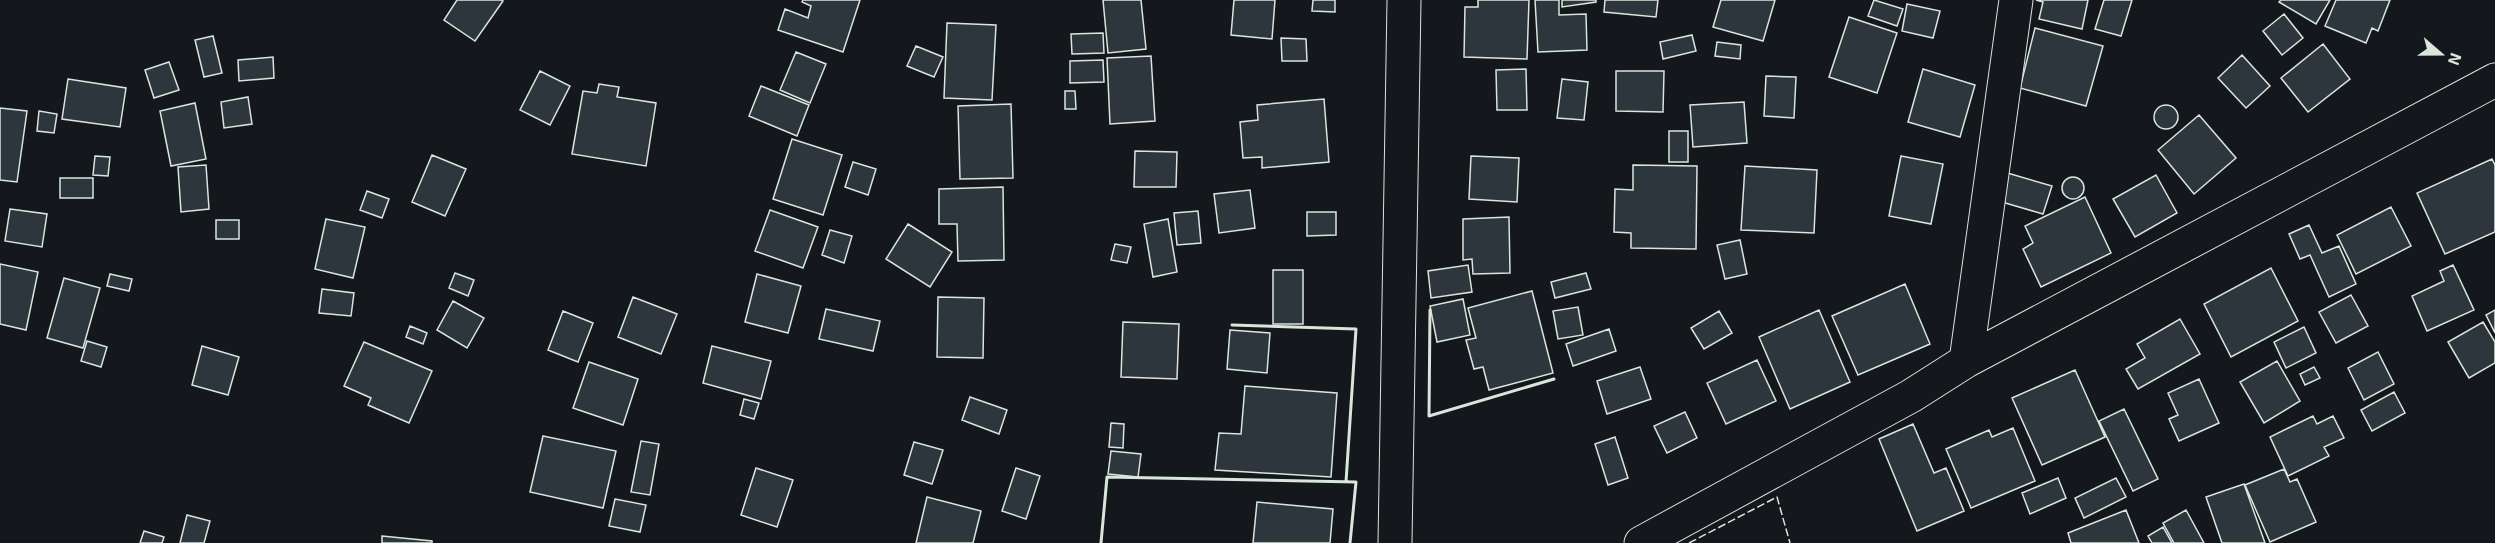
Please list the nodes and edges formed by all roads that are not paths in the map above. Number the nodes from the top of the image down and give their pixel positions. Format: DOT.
graph roads {
  1 [pos="1404,0"];
  2 [pos="2016,0"];
  3 [pos="2495,80"];
  4 [pos="1966,361"];
  5 [pos="1395,543"];
  6 [pos="1641,543"];
  1 -- 5 [label="street"];
  2 -- 4 [label="street"];
  3 -- 4 [label="street"];
  4 -- 6 [label="street"];
}
